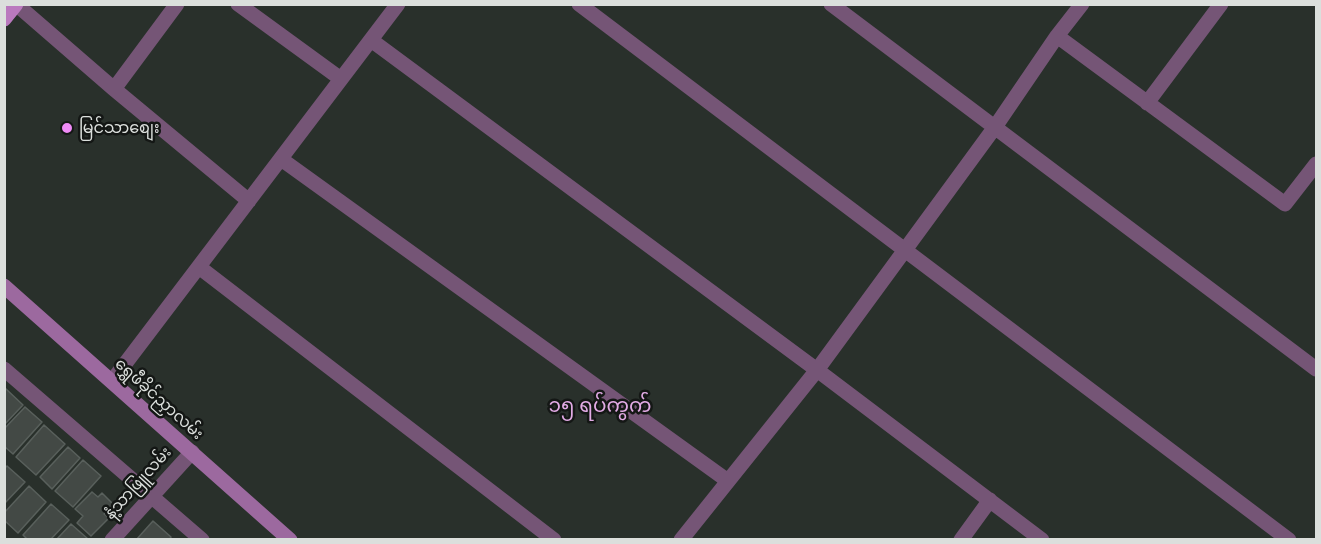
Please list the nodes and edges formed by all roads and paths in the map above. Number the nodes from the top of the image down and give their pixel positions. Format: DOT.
graph roads {
  1 [pos="16,4"];
  2 [pos="177,4"];
  3 [pos="238,4"];
  4 [pos="398,4"];
  5 [pos="579,4"];
  6 [pos="831,4"];
  7 [pos="1082,4"];
  8 [pos="1221,4"];
  9 [pos="4,19"];
  10 [pos="1057,36"];
  11 [pos="371,40"];
  12 [pos="341,79"];
  13 [pos="114,89"];
  14 [pos="1147,103"];
  15 [pos="995,127"];
  16 [pos="281,159"];
  17 [pos="1317,164"];
  18 [pos="249,201"];
  19 [pos="905,249"];
  20 [pos="199,267"];
  21 [pos="4,286"];
  22 [pos="4,369"];
  23 [pos="1317,369"];
  24 [pos="817,370"];
  25 [pos="112,381"];
  26 [pos="192,452"];
  27 [pos="728,482"];
  28 [pos="152,495"];
  29 [pos="990,500"];
  30 [pos="112,540"];
  31 [pos="202,540"];
  32 [pos="290,540"];
  33 [pos="554,540"];
  34 [pos="681,540"];
  35 [pos="961,540"];
  36 [pos="1042,540"];
  37 [pos="1289,540"];
  1 -- 9 [label="main road"];
  1 -- 13 [label="street"];
  2 -- 13 [label="street"];
  3 -- 12 [label="street"];
  4 -- 11 [label="street"];
  5 -- 19 [label="street"];
  6 -- 15 [label="street"];
  7 -- 10 [label="street"];
  8 -- 14 [label="street"];
  10 -- 14 [label="street"];
  10 -- 15 [label="street"];
  11 -- 12 [label="street"];
  11 -- 24 [label="street"];
  12 -- 16 [label="street"];
  13 -- 18 [label="street"];
  14 -- 17 [label="street"];
  15 -- 19 [label="street"];
  15 -- 23 [label="street"];
  16 -- 18 [label="street"];
  16 -- 27 [label="street"];
  18 -- 20 [label="street"];
  19 -- 24 [label="street"];
  19 -- 37 [label="street"];
  20 -- 25 [label="street"];
  20 -- 33 [label="street"];
  21 -- 25 [label="street, ရွှေဖီခိုင်ညှာလမ်း"];
  22 -- 28 [label="street"];
  24 -- 27 [label="street"];
  24 -- 29 [label="street"];
  25 -- 26 [label="street, ရွှေဖီခိုင်ညှာလမ်း"];
  26 -- 28 [label="street, နံ့သာဖြူလမ်း"];
  26 -- 32 [label="street, ရွှေဖီခိုင်ညှာလမ်း"];
  27 -- 34 [label="street"];
  28 -- 30 [label="street, နံ့သာဖြူလမ်း"];
  28 -- 31 [label="street"];
  29 -- 35 [label="street"];
  29 -- 36 [label="street"];
}
